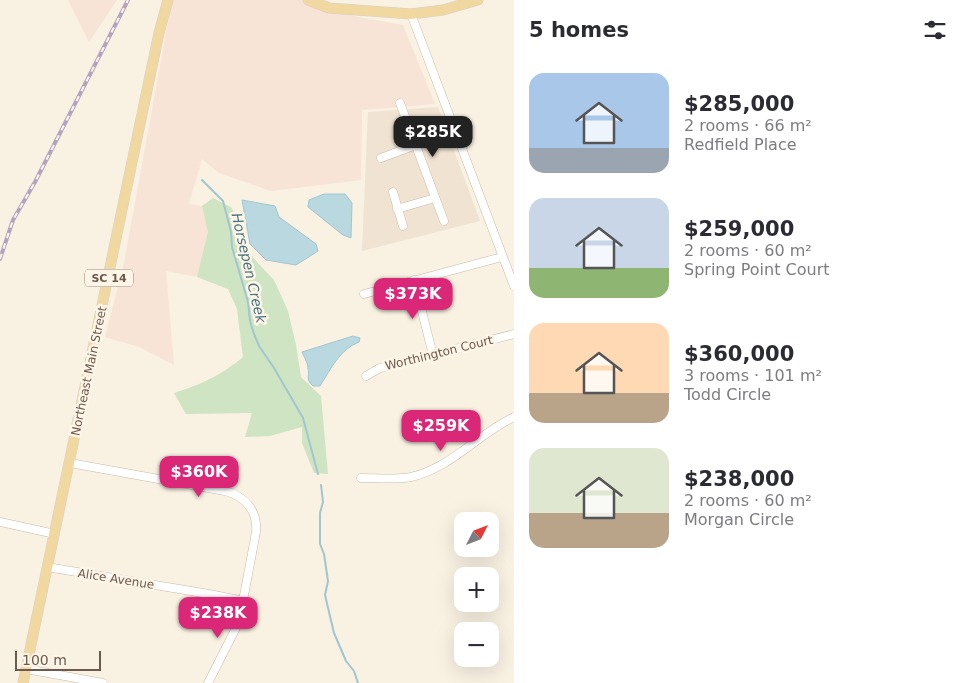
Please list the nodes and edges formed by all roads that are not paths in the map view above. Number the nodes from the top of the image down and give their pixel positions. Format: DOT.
graph roads {
  1 [pos="168,0"];
  2 [pos="308,0"];
  3 [pos="330,0"];
  4 [pos="478,0"];
  5 [pos="345,8"];
  6 [pos="411,14"];
  7 [pos="400,103"];
  8 [pos="416,146"];
  9 [pos="381,158"];
  10 [pos="393,192"];
  11 [pos="435,198"];
  12 [pos="398,209"];
  13 [pos="444,221"];
  14 [pos="403,226"];
  15 [pos="502,257"];
  16 [pos="414,280"];
  17 [pos="514,286"];
  18 [pos="364,294"];
  19 [pos="514,334"];
  20 [pos="433,355"];
  21 [pos="366,376"];
  22 [pos="514,416"];
  23 [pos="70,463"];
  24 [pos="361,478"];
  25 [pos="0,522"];
  26 [pos="55,534"];
  27 [pos="47,567"];
  28 [pos="244,601"];
  29 [pos="26,670"];
  30 [pos="23,683"];
  31 [pos="103,683"];
  32 [pos="208,683"];
  1 -- 23 [label="main road, Northeast Main Street / SC 14"];
  2 -- 5 [label="main road"];
  3 -- 5 [label="main road"];
  4 -- 6 [label="main road"];
  5 -- 6 [label="main road"];
  6 -- 15 [label="street"];
  7 -- 8 [label="street"];
  8 -- 9 [label="street"];
  8 -- 11 [label="street"];
  10 -- 12 [label="street"];
  11 -- 12 [label="street"];
  11 -- 13 [label="street"];
  12 -- 14 [label="street"];
  15 -- 16 [label="street"];
  15 -- 17 [label="street"];
  16 -- 18 [label="street"];
  16 -- 20 [label="street"];
  19 -- 20 [label="street, Worthington Court"];
  20 -- 21 [label="street, Worthington Court"];
  22 -- 24 [label="street"];
  23 -- 26 [label="main road, Northeast Main Street / SC 14"];
  23 -- 28 [label="street"];
  25 -- 26 [label="street"];
  26 -- 27 [label="main road, Northeast Main Street / SC 14"];
  27 -- 28 [label="street, Alice Avenue"];
  27 -- 29 [label="main road, Northeast Main Street / SC 14"];
  28 -- 32 [label="street"];
  29 -- 30 [label="main road, Northeast Main Street / SC 14"];
  29 -- 31 [label="street"];
}
